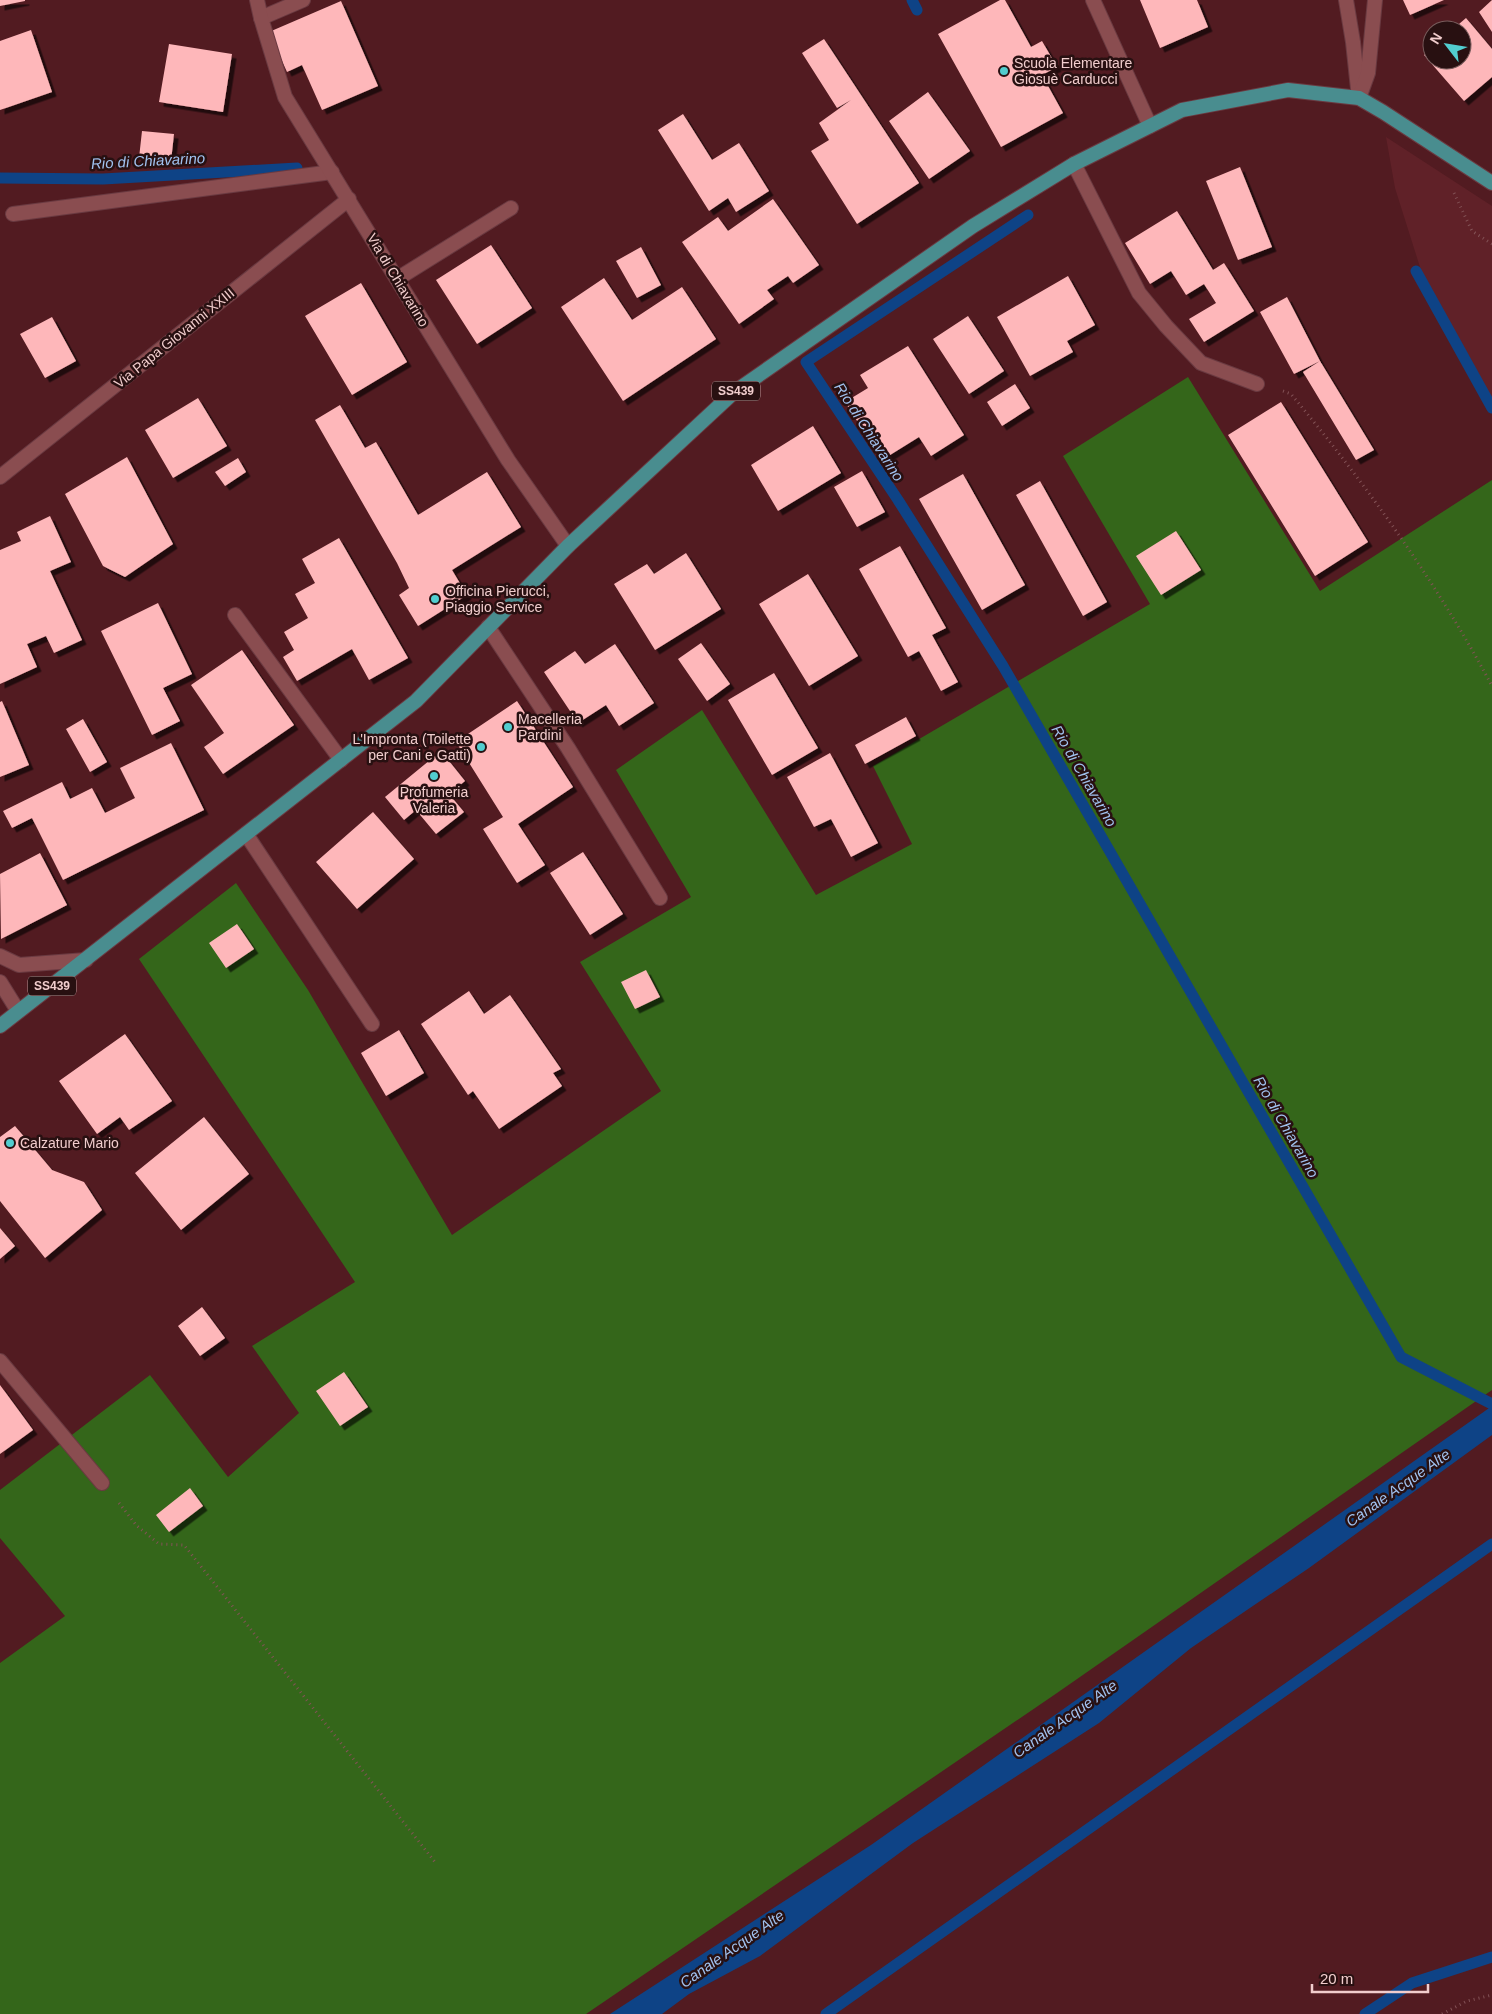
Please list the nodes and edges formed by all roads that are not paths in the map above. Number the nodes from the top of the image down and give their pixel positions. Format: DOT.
graph roads {
  1 [pos="257,0"];
  2 [pos="303,0"];
  3 [pos="1093,0"];
  4 [pos="1346,0"];
  5 [pos="1375,0"];
  6 [pos="261,18"];
  7 [pos="1358,98"];
  8 [pos="1150,126"];
  9 [pos="1074,164"];
  10 [pos="332,172"];
  11 [pos="1492,183"];
  12 [pos="348,199"];
  13 [pos="511,208"];
  14 [pos="13,214"];
  15 [pos="397,279"];
  16 [pos="1257,384"];
  17 [pos="0,477"];
  18 [pos="568,546"];
  19 [pos="235,614"];
  20 [pos="488,627"];
  21 [pos="341,760"];
  22 [pos="246,834"];
  23 [pos="660,898"];
  24 [pos="0,956"];
  25 [pos="86,960"];
  26 [pos="0,982"];
  27 [pos="18,1012"];
  28 [pos="372,1024"];
  29 [pos="0,1026"];
  30 [pos="0,1361"];
  31 [pos="102,1483"];
  1 -- 6 [label="street, Via di Chiavarino"];
  2 -- 6 [label="street"];
  3 -- 8 [label="street"];
  4 -- 7 [label="street"];
  5 -- 7 [label="street"];
  6 -- 10 [label="street, Via di Chiavarino"];
  7 -- 8 [label="main road, SS439"];
  7 -- 11 [label="main road, SS439"];
  8 -- 9 [label="main road, SS439"];
  9 -- 16 [label="street"];
  9 -- 18 [label="main road, SS439"];
  10 -- 12 [label="street, Via di Chiavarino"];
  10 -- 14 [label="street"];
  12 -- 15 [label="street, Via di Chiavarino"];
  12 -- 17 [label="street, Via Papa Giovanni XXIII"];
  13 -- 15 [label="street"];
  15 -- 18 [label="street, Via di Chiavarino"];
  18 -- 20 [label="main road, SS439"];
  19 -- 21 [label="street"];
  20 -- 21 [label="main road, SS439"];
  20 -- 23 [label="street"];
  21 -- 22 [label="main road, SS439"];
  22 -- 25 [label="main road, SS439"];
  22 -- 28 [label="street"];
  24 -- 25 [label="street"];
  25 -- 27 [label="main road, SS439"];
  26 -- 27 [label="street"];
  27 -- 29 [label="main road, SS439"];
  30 -- 31 [label="street"];
}
